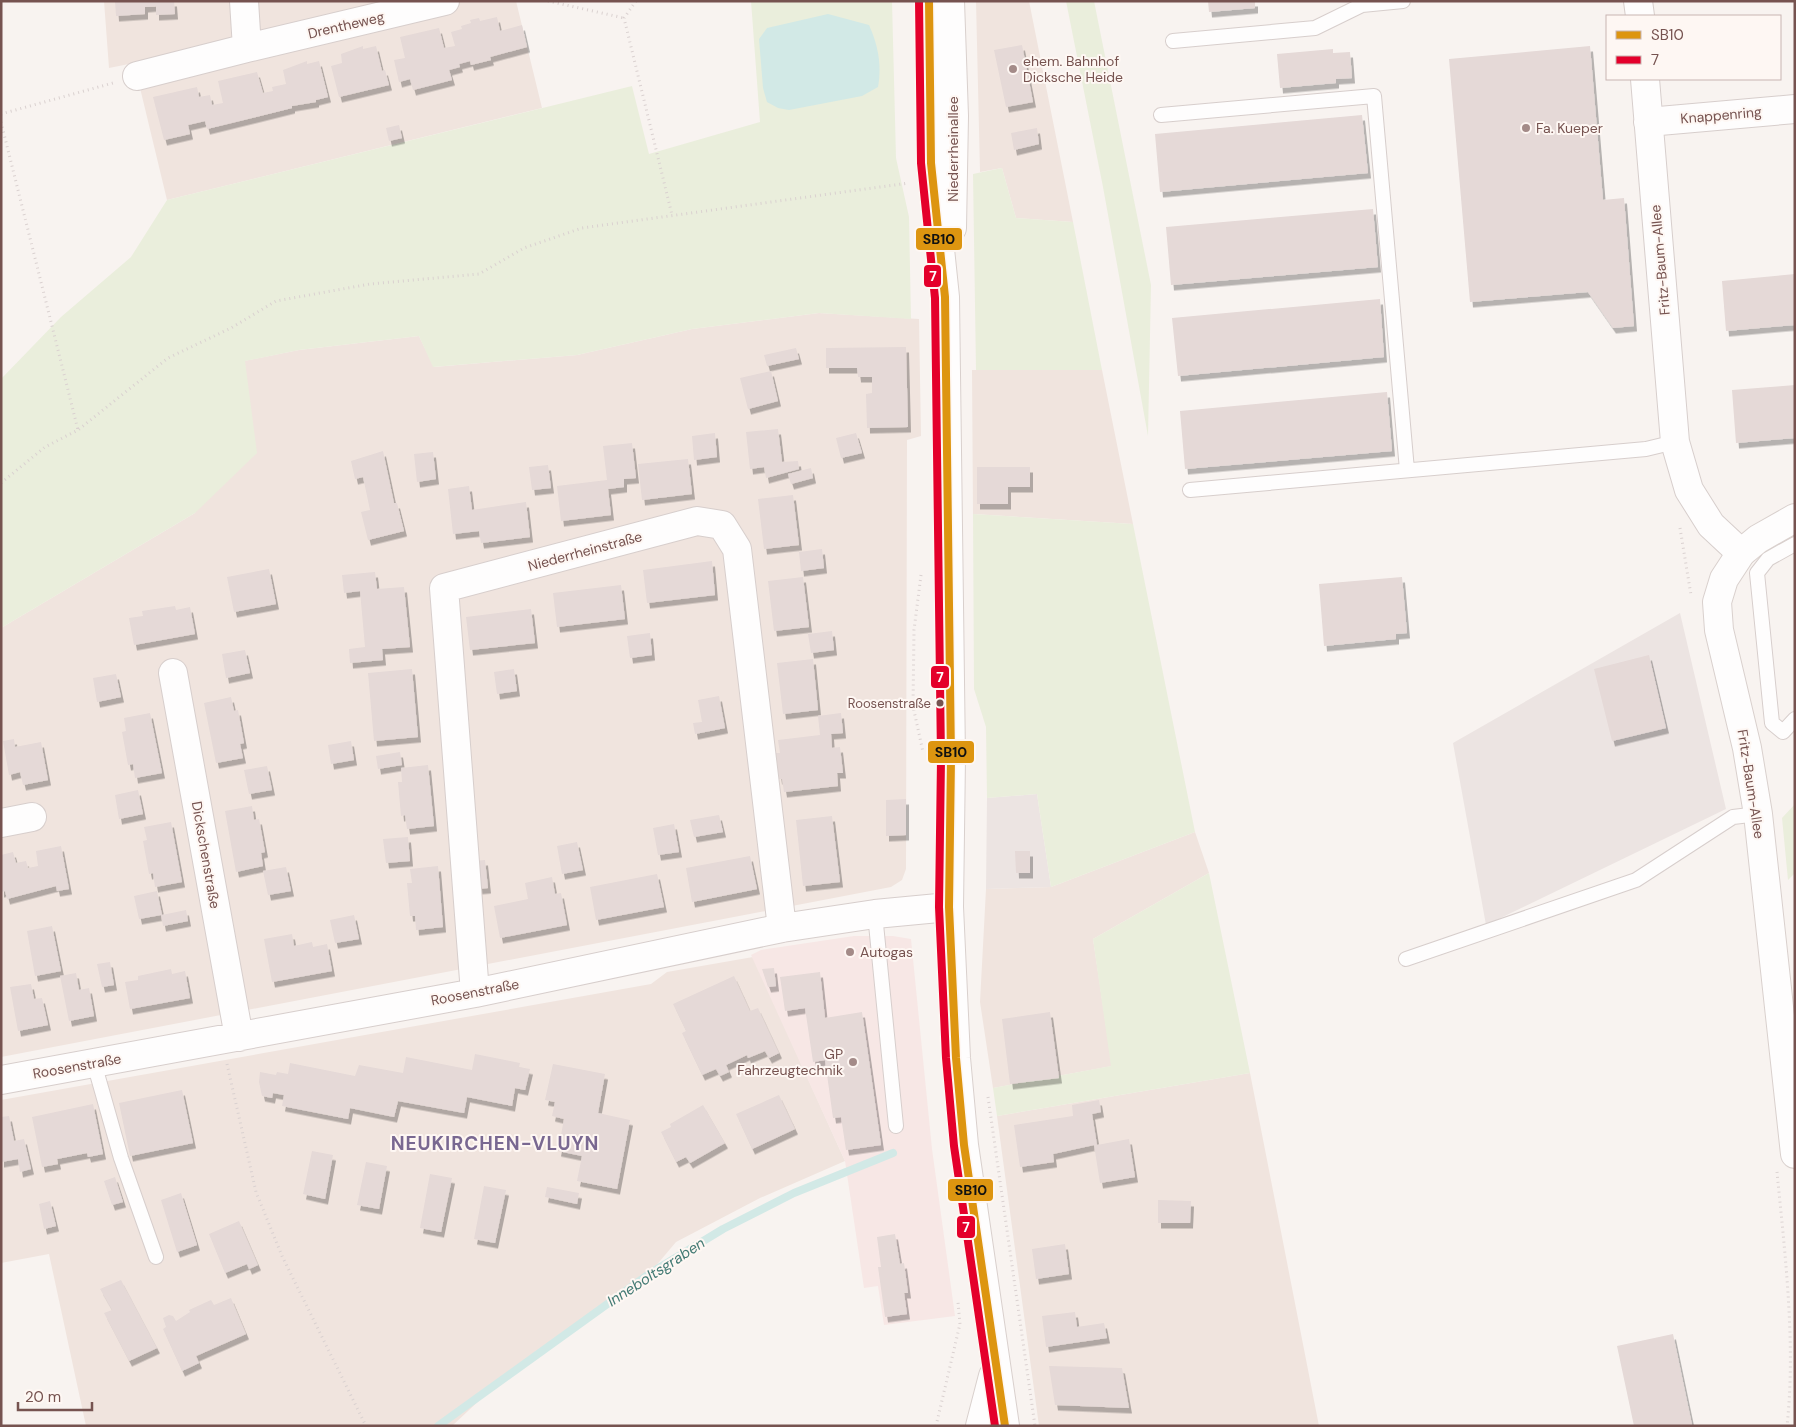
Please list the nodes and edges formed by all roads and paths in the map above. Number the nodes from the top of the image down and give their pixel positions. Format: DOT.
graph roads {
  1 [pos="244,1"];
  2 [pos="445,1"];
  3 [pos="548,1"];
  4 [pos="636,1"];
  5 [pos="929,1"];
  6 [pos="950,1"];
  7 [pos="1403,1"];
  8 [pos="1638,1"];
  9 [pos="1361,3"];
  10 [pos="1640,15"];
  11 [pos="624,18"];
  12 [pos="1173,41"];
  13 [pos="247,48"];
  14 [pos="138,76"];
  15 [pos="1645,80"];
  16 [pos="1795,108"];
  17 [pos="1,114"];
  18 [pos="1161,115"];
  19 [pos="1,122"];
  20 [pos="1648,122"];
  21 [pos="910,182"];
  22 [pos="672,215"];
  23 [pos="946,297"];
  24 [pos="78,430"];
  25 [pos="1674,442"];
  26 [pos="1407,470"];
  27 [pos="1,483"];
  28 [pos="1190,490"];
  29 [pos="1795,518"];
  30 [pos="1680,526"];
  31 [pos="1795,544"];
  32 [pos="1741,553"];
  33 [pos="1692,602"];
  34 [pos="173,673"];
  35 [pos="1795,719"];
  36 [pos="923,754"];
  37 [pos="951,758"];
  38 [pos="1758,814"];
  39 [pos="32,817"];
  40 [pos="1,823"];
  41 [pos="949,907"];
  42 [pos="874,914"];
  43 [pos="782,928"];
  44 [pos="1406,959"];
  45 [pos="475,993"];
  46 [pos="1788,1029"];
  47 [pos="231,1039"];
  48 [pos="94,1063"];
  49 [pos="1,1080"];
  50 [pos="987,1092"];
  51 [pos="896,1126"];
  52 [pos="1789,1147"];
  53 [pos="156,1257"];
  54 [pos="996,1368"];
  55 [pos="366,1426"];
  56 [pos="980,1426"];
  57 [pos="1005,1426"];
  58 [pos="1035,1426"];
  59 [pos="1787,1426"];
  1 -- 13 [label="street"];
  2 -- 13 [label="street, Drentheweg"];
  3 -- 11 [label="path"];
  4 -- 11 [label="path"];
  5 -- 23 [label="street, Niederrheinallee"];
  6 -- 23 [label="street, Niederrheinallee"];
  7 -- 9 [label="lane"];
  8 -- 10 [label="street"];
  9 -- 12 [label="lane"];
  11 -- 22 [label="path"];
  13 -- 14 [label="street, Drentheweg"];
  14 -- 17 [label="path"];
  15 -- 20 [label="street, Fritz-Baum-Allee"];
  16 -- 20 [label="street, Knappenring"];
  18 -- 26 [label="lane"];
  19 -- 24 [label="path"];
  20 -- 25 [label="street, Fritz-Baum-Allee"];
  21 -- 22 [label="path"];
  22 -- 24 [label="path"];
  23 -- 37 [label="street, Niederrheinallee"];
  24 -- 27 [label="path"];
  25 -- 26 [label="lane"];
  25 -- 32 [label="street, Fritz-Baum-Allee"];
  26 -- 28 [label="lane"];
  29 -- 32 [label="street"];
  30 -- 33 [label="path"];
  31 -- 35 [label="lane"];
  32 -- 38 [label="street, Fritz-Baum-Allee"];
  34 -- 47 [label="street, Dickschenstraße"];
  36 -- 37 [label="path"];
  37 -- 41 [label="street, Niederrheinallee"];
  38 -- 44 [label="lane"];
  38 -- 46 [label="street, Fritz-Baum-Allee"];
  39 -- 40 [label="street"];
  41 -- 42 [label="street, Roosenstraße"];
  41 -- 54 [label="street, Niederrheinallee"];
  42 -- 43 [label="street, Roosenstraße"];
  42 -- 51 [label="lane"];
  43 -- 45 [label="street, Roosenstraße"];
  43 -- 45 [label="street, Niederrheinstraße"];
  45 -- 47 [label="street, Roosenstraße"];
  46 -- 52 [label="street, Fritz-Baum-Allee"];
  47 -- 48 [label="street, Roosenstraße"];
  47 -- 55 [label="path"];
  48 -- 49 [label="street, Roosenstraße"];
  48 -- 53 [label="lane"];
  50 -- 58 [label="path"];
  52 -- 59 [label="path"];
  54 -- 56 [label="street"];
  54 -- 57 [label="street, Niederrheinallee"];
}
